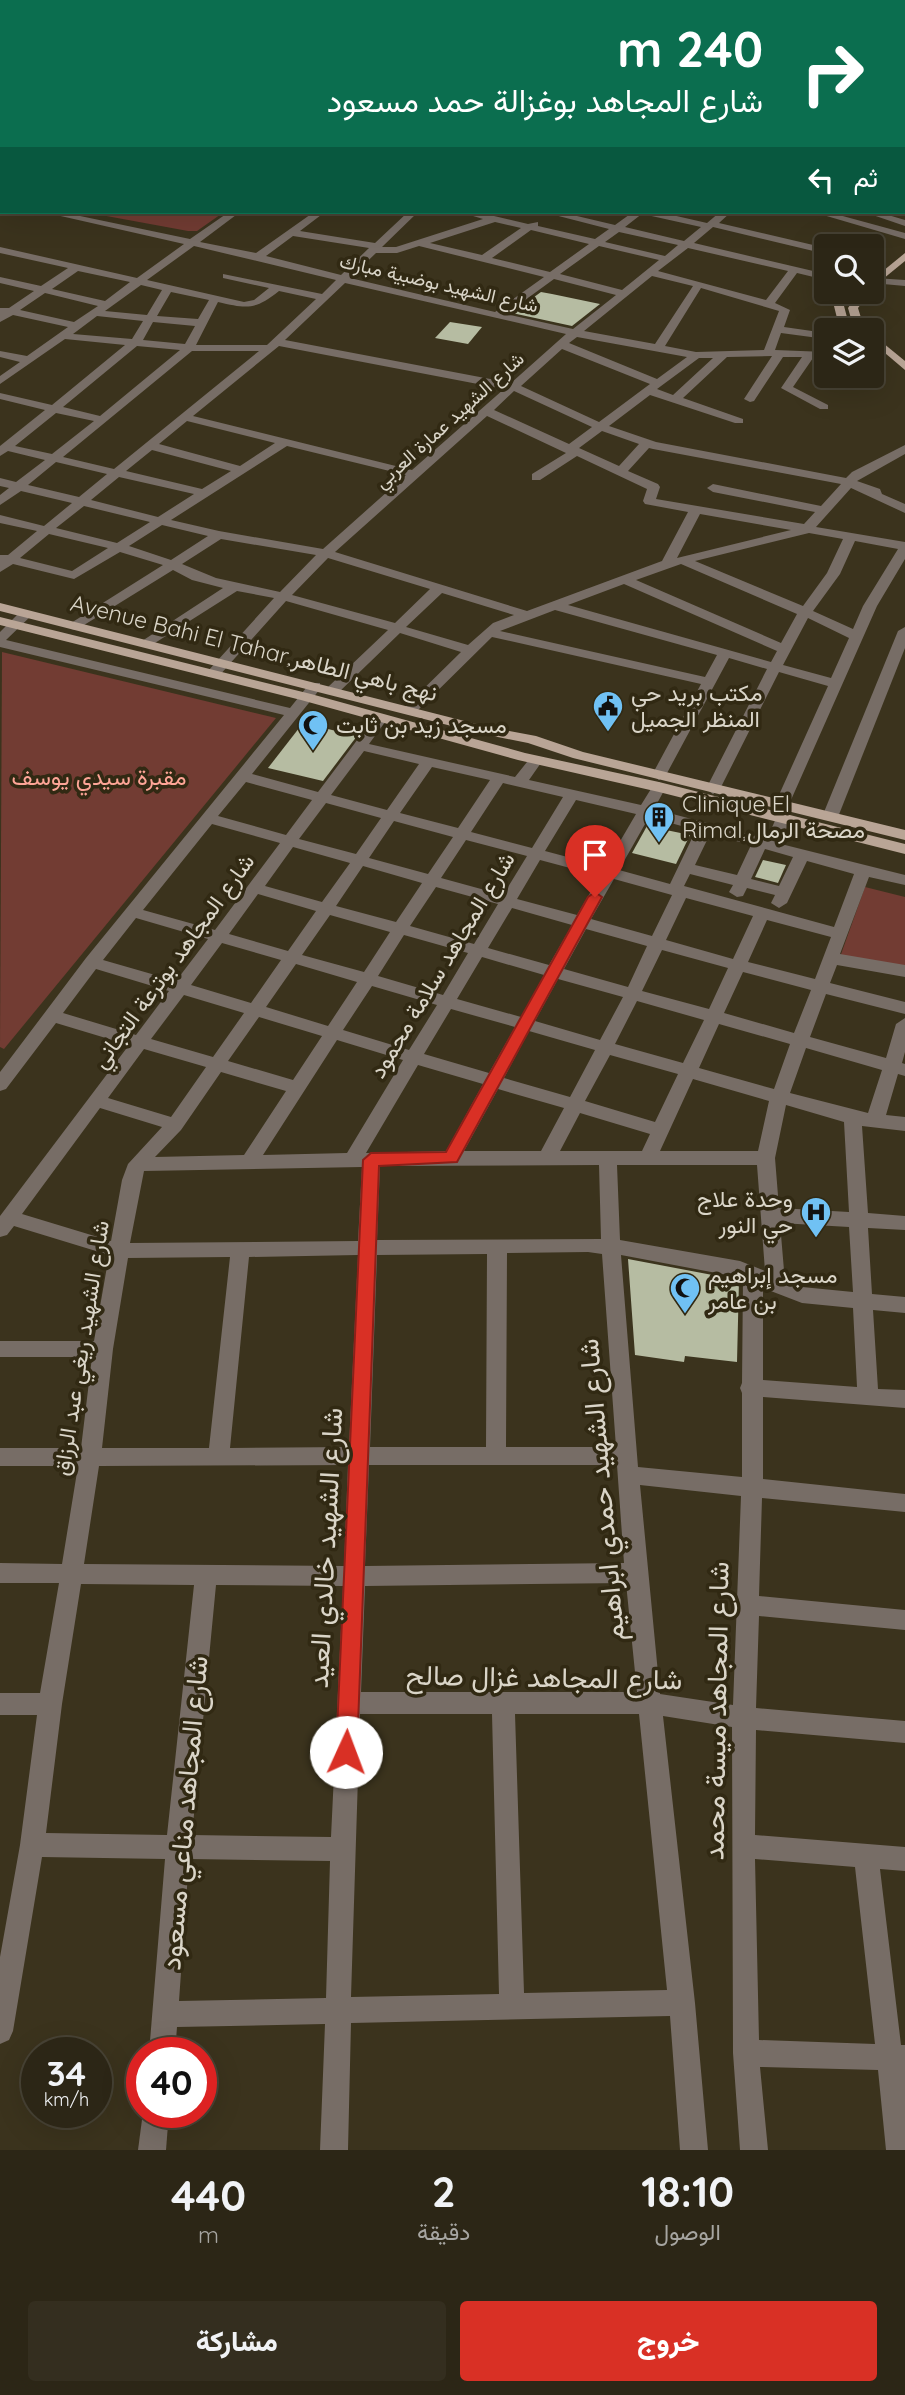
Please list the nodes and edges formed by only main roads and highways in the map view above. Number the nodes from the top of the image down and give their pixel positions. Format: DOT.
graph roads {
  1 [pos="905,239"];
  2 [pos="905,256"];
  3 [pos="884,261"];
  4 [pos="884,267"];
  5 [pos="884,348"];
  6 [pos="884,365"];
  7 [pos="905,367"];
  8 [pos="905,382"];
  9 [pos="0,607"];
  10 [pos="14,620"];
  11 [pos="217,669"];
  12 [pos="310,692"];
  13 [pos="659,781"];
  14 [pos="782,812"];
  15 [pos="905,835"];
  16 [pos="905,849"];
  1 -- 3 [label="main road"];
  2 -- 4 [label="main road"];
  5 -- 7 [label="main road"];
  6 -- 8 [label="main road"];
  9 -- 10 [label="main road, Avenue Bahi El Tahar,نهج باهي الطاهر"];
  10 -- 11 [label="main road, Avenue Bahi El Tahar,نهج باهي الطاهر"];
  10 -- 11 [label="main road, Avenue Bahi El Tahar,نهج باهي الطاهر"];
  11 -- 12 [label="main road, Avenue Bahi El Tahar,نهج باهي الطاهر"];
  12 -- 13 [label="main road, Avenue Bahi El Tahar,نهج باهي الطاهر"];
  12 -- 13 [label="main road, Avenue Bahi El Tahar,نهج باهي الطاهر"];
  13 -- 14 [label="main road, Avenue Bahi El Tahar,نهج باهي الطاهر"];
  13 -- 14 [label="main road, Avenue Bahi El Tahar,نهج باهي الطاهر"];
  14 -- 15 [label="main road, Avenue Bahi El Tahar,نهج باهي الطاهر"];
  14 -- 16 [label="main road, Avenue Bahi El Tahar,نهج باهي الطاهر"];
}
